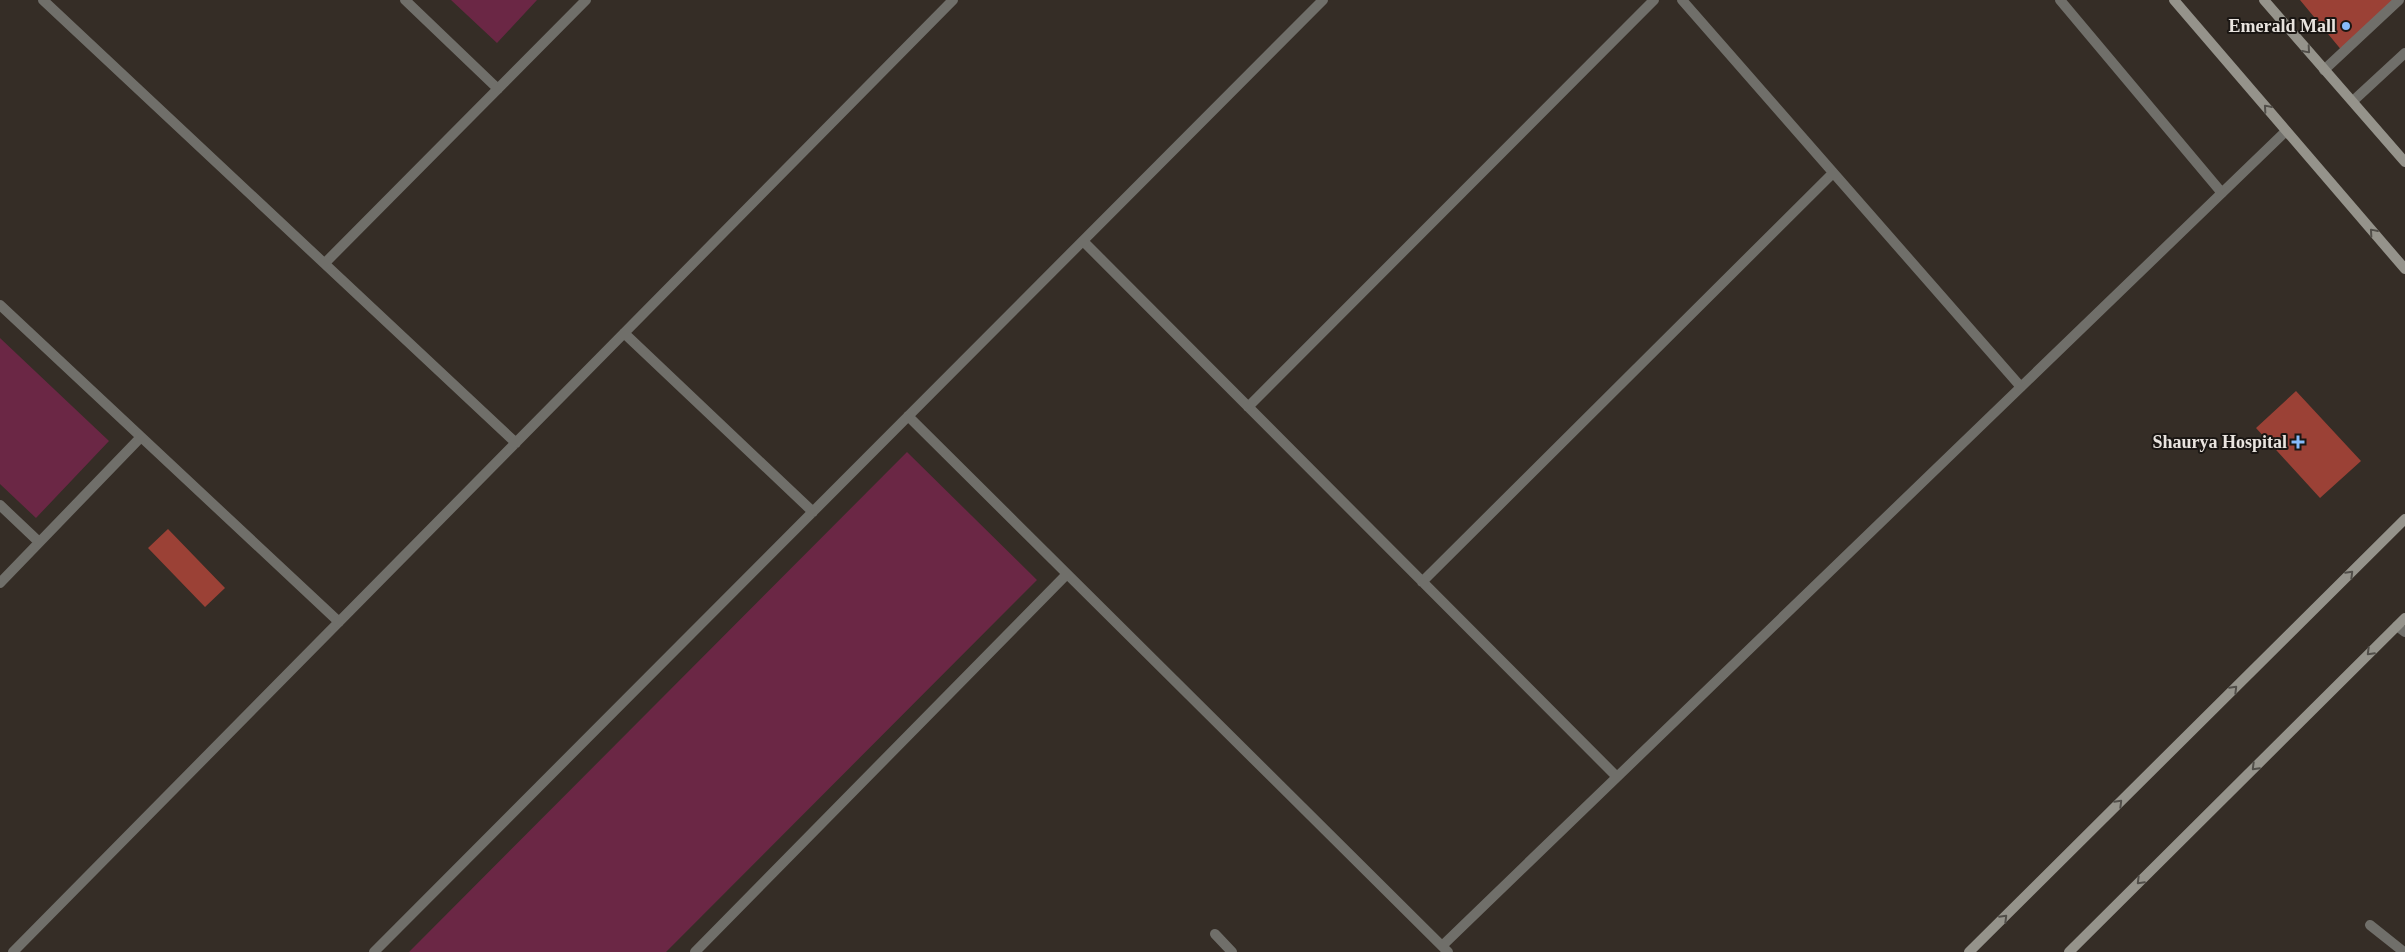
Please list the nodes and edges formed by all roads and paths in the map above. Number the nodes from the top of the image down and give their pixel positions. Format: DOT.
graph roads {
  1 [pos="43,0"];
  2 [pos="405,0"];
  3 [pos="586,0"];
  4 [pos="953,0"];
  5 [pos="1323,0"];
  6 [pos="1654,0"];
  7 [pos="1682,0"];
  8 [pos="2060,0"];
  9 [pos="2174,0"];
  10 [pos="2264,0"];
  11 [pos="2399,0"];
  12 [pos="2405,53"];
  13 [pos="2324,70"];
  14 [pos="498,89"];
  15 [pos="2353,101"];
  16 [pos="2286,131"];
  17 [pos="2405,162"];
  18 [pos="1833,173"];
  19 [pos="2222,193"];
  20 [pos="1083,240"];
  21 [pos="325,264"];
  22 [pos="2405,268"];
  23 [pos="0,304"];
  24 [pos="624,333"];
  25 [pos="2021,387"];
  26 [pos="1248,407"];
  27 [pos="908,416"];
  28 [pos="141,437"];
  29 [pos="516,443"];
  30 [pos="0,505"];
  31 [pos="813,512"];
  32 [pos="2405,519"];
  33 [pos="39,542"];
  34 [pos="1067,574"];
  35 [pos="1422,582"];
  36 [pos="0,583"];
  37 [pos="2405,618"];
  38 [pos="339,622"];
  39 [pos="2401,629"];
  40 [pos="1617,777"];
  41 [pos="2370,925"];
  42 [pos="1215,934"];
  43 [pos="1445,949"];
  44 [pos="13,952"];
  45 [pos="374,952"];
  46 [pos="695,952"];
  47 [pos="1232,952"];
  48 [pos="1969,952"];
  49 [pos="2069,952"];
  50 [pos="2404,952"];
  1 -- 21 [label="street"];
  2 -- 14 [label="street"];
  3 -- 14 [label="street"];
  4 -- 24 [label="street"];
  5 -- 20 [label="street"];
  6 -- 26 [label="street"];
  7 -- 18 [label="street"];
  8 -- 19 [label="street"];
  16 -- 9 [label="street, one-way"];
  10 -- 13 [label="street, one-way"];
  11 -- 13 [label="street"];
  12 -- 15 [label="street"];
  13 -- 15 [label="street"];
  14 -- 21 [label="street"];
  15 -- 17 [label="street"];
  16 -- 19 [label="street"];
  22 -- 16 [label="street, one-way"];
  18 -- 25 [label="street"];
  18 -- 35 [label="street"];
  19 -- 25 [label="street"];
  20 -- 26 [label="street"];
  20 -- 27 [label="street"];
  21 -- 29 [label="street"];
  23 -- 28 [label="street"];
  24 -- 29 [label="street"];
  24 -- 31 [label="street"];
  25 -- 40 [label="street"];
  26 -- 35 [label="street"];
  27 -- 31 [label="street"];
  27 -- 34 [label="street"];
  28 -- 33 [label="street"];
  28 -- 38 [label="street"];
  29 -- 38 [label="street"];
  30 -- 33 [label="street"];
  31 -- 45 [label="street"];
  48 -- 32 [label="street, one-way"];
  33 -- 36 [label="street"];
  34 -- 43 [label="street"];
  34 -- 46 [label="street"];
  35 -- 40 [label="street"];
  37 -- 39 [label="street"];
  38 -- 44 [label="street"];
  39 -- 49 [label="street, one-way"];
  40 -- 43 [label="street"];
  41 -- 50 [label="street"];
  42 -- 47 [label="street"];
}
